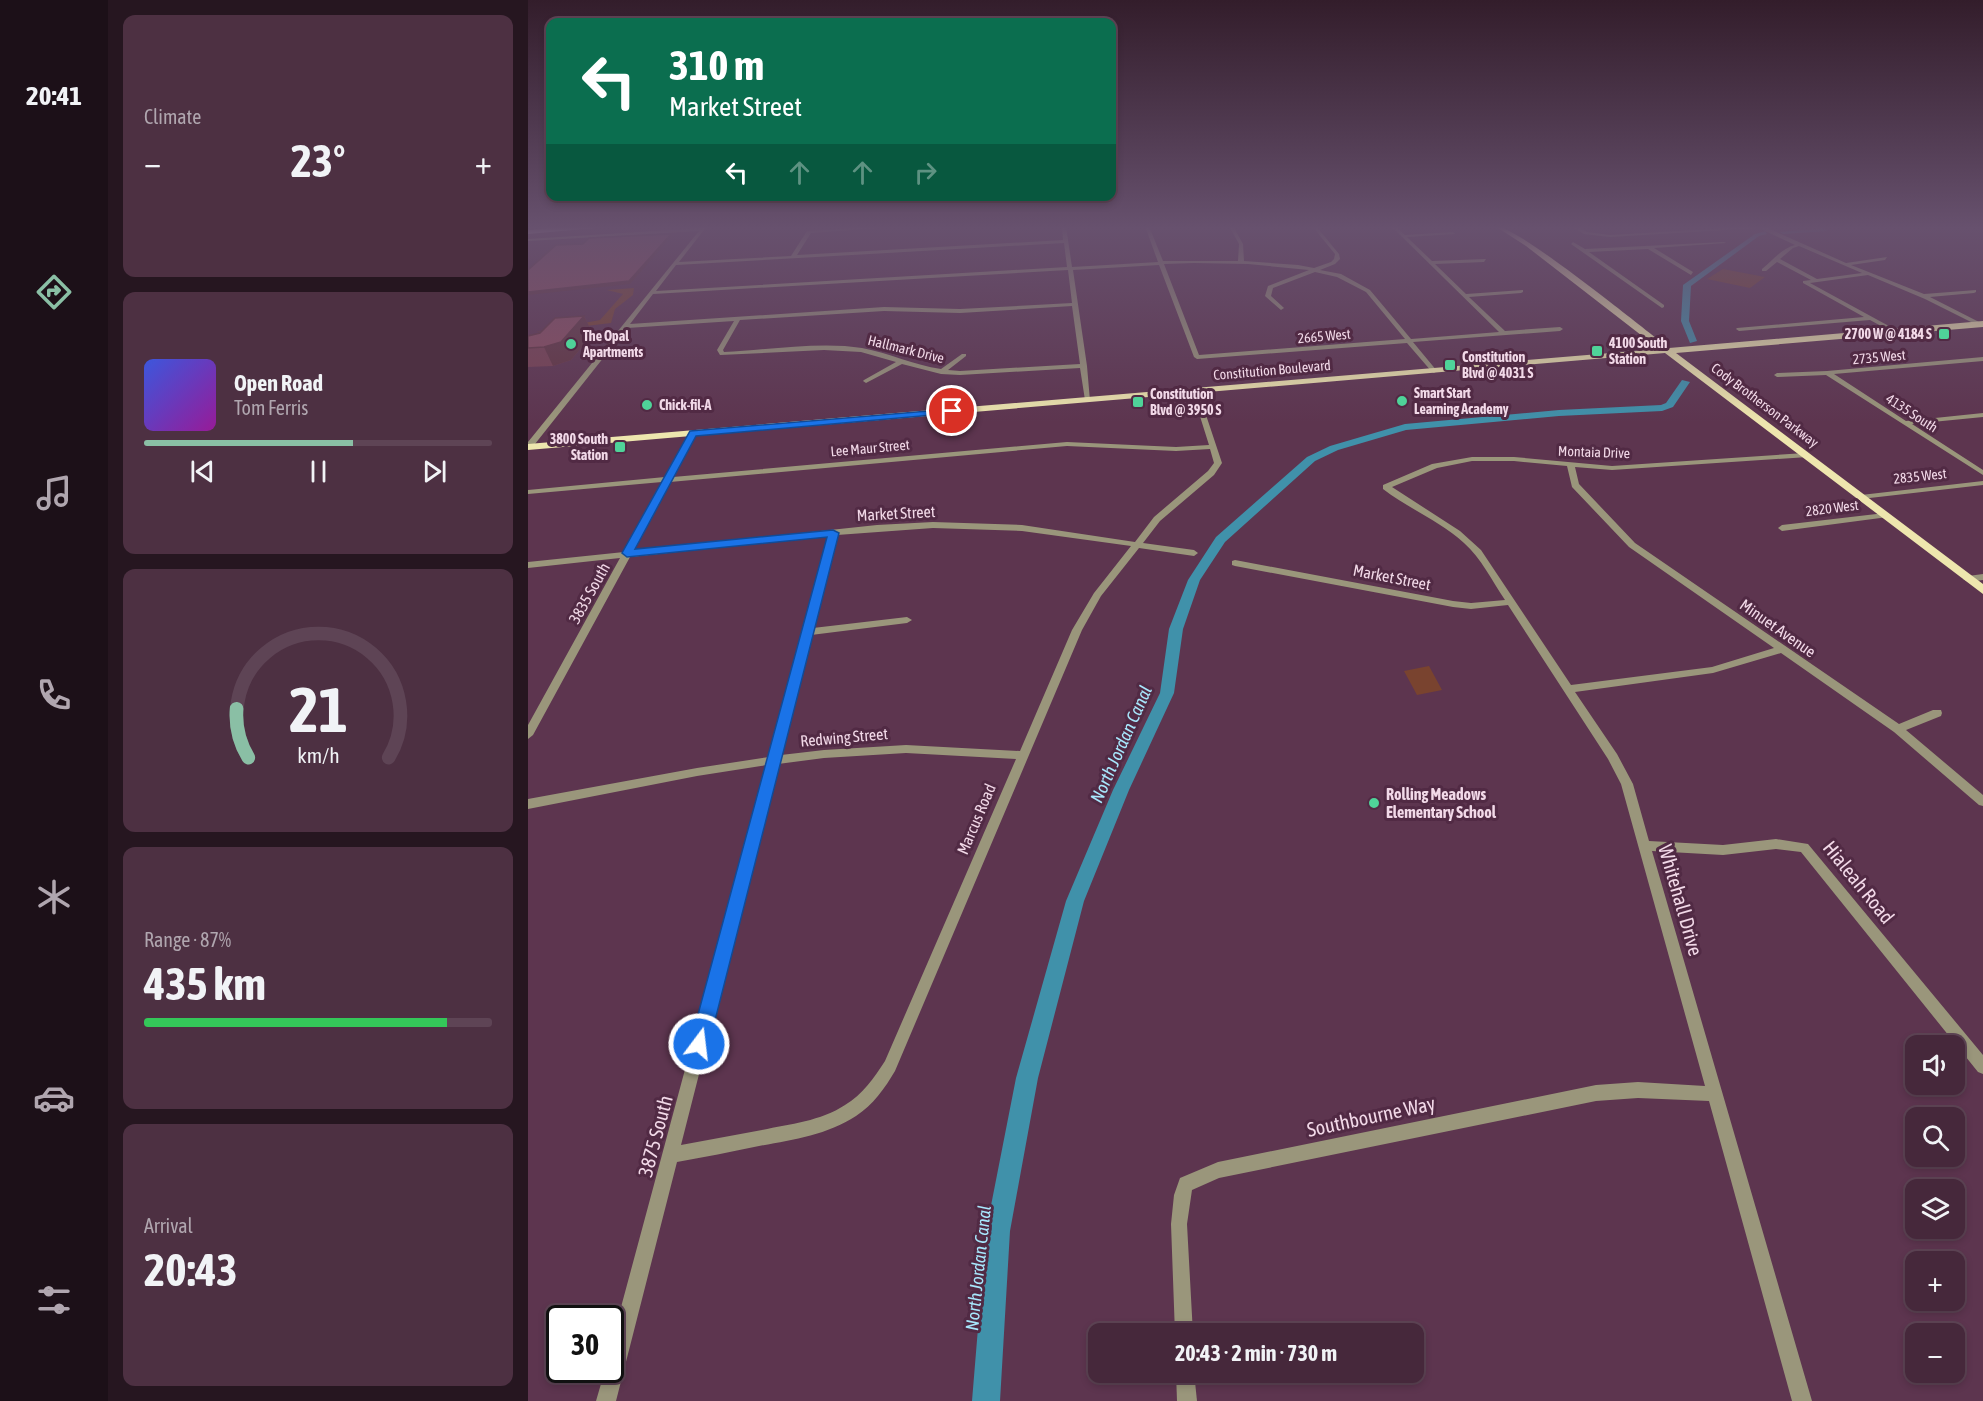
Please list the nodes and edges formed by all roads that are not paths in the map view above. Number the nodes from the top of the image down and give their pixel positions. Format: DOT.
graph roads {
  1 [pos="676,291"];
  2 [pos="1073,291"];
  3 [pos="1172,291"];
  4 [pos="1269,291"];
  5 [pos="1367,291"];
  6 [pos="1460,291"];
  7 [pos="1517,291"];
  8 [pos="1589,291"];
  9 [pos="1642,291"];
  10 [pos="1822,291"];
  11 [pos="1913,291"];
  12 [pos="1970,291"];
  13 [pos="650,293"];
  14 [pos="1464,296"];
  15 [pos="1924,296"];
  16 [pos="1075,304"];
  17 [pos="1662,306"];
  18 [pos="1281,308"];
  19 [pos="1871,318"];
  20 [pos="738,319"];
  21 [pos="1982,324"];
  22 [pos="624,326"];
  23 [pos="1560,329"];
  24 [pos="1739,329"];
  25 [pos="1896,332"];
  26 [pos="1503,333"];
  27 [pos="1408,341"];
  28 [pos="1668,352"];
  29 [pos="964,356"];
  30 [pos="1983,359"];
  31 [pos="902,361"];
  32 [pos="1084,366"];
  33 [pos="1434,371"];
  34 [pos="941,372"];
  35 [pos="1827,373"];
  36 [pos="1777,375"];
  37 [pos="866,381"];
  38 [pos="1195,391"];
  39 [pos="1088,400"];
  40 [pos="1983,415"];
  41 [pos="1905,423"];
  42 [pos="693,433"];
  43 [pos="528,447"];
  44 [pos="1214,447"];
  45 [pos="1806,454"];
  46 [pos="1571,466"];
  47 [pos="1983,473"];
  48 [pos="668,480"];
  49 [pos="1983,483"];
  50 [pos="1386,487"];
  51 [pos="528,492"];
  52 [pos="1861,497"];
  53 [pos="1885,515"];
  54 [pos="1782,528"];
  55 [pos="833,533"];
  56 [pos="1138,543"];
  57 [pos="627,553"];
  58 [pos="1194,553"];
  59 [pos="1235,563"];
  60 [pos="528,565"];
  61 [pos="1983,577"];
  62 [pos="1968,579"];
  63 [pos="1983,590"];
  64 [pos="1510,602"];
  65 [pos="907,620"];
  66 [pos="807,632"];
  67 [pos="1783,649"];
  68 [pos="1568,689"];
  69 [pos="1937,713"];
  70 [pos="1898,729"];
  71 [pos="528,735"];
  72 [pos="1022,755"];
  73 [pos="774,761"];
  74 [pos="1983,802"];
  75 [pos="528,804"];
  76 [pos="1646,846"];
  77 [pos="1983,1068"];
  78 [pos="1716,1094"];
  79 [pos="670,1155"];
  80 [pos="1184,1323"];
  81 [pos="1185,1383"];
  82 [pos="606,1401"];
  83 [pos="1186,1401"];
  84 [pos="1802,1401"];
  1 -- 13 [label="street"];
  2 -- 16 [label="street"];
  3 -- 27 [label="street, 2665 West"];
  4 -- 18 [label="street"];
  5 -- 27 [label="street"];
  6 -- 14 [label="street"];
  7 -- 14 [label="street"];
  8 -- 28 [label="main road, Cody Brotherson Parkway"];
  9 -- 17 [label="street"];
  10 -- 19 [label="street"];
  11 -- 15 [label="street"];
  12 -- 15 [label="street"];
  13 -- 22 [label="street"];
  14 -- 26 [label="street"];
  15 -- 21 [label="street"];
  16 -- 20 [label="street"];
  16 -- 32 [label="street"];
  19 -- 24 [label="street"];
  19 -- 25 [label="street"];
  20 -- 22 [label="street"];
  20 -- 31 [label="street, Hallmark Drive"];
  21 -- 25 [label="main road, Constitution Boulevard"];
  22 -- 43 [label="street"];
  23 -- 26 [label="street, 2665 West"];
  25 -- 28 [label="main road, Constitution Boulevard"];
  26 -- 27 [label="street, 2665 West"];
  27 -- 33 [label="street"];
  28 -- 33 [label="main road, Constitution Boulevard"];
  28 -- 45 [label="main road, Cody Brotherson Parkway"];
  29 -- 34 [label="street"];
  30 -- 35 [label="street, 2735 West"];
  31 -- 34 [label="street, Hallmark Drive"];
  31 -- 37 [label="street"];
  32 -- 34 [label="street, Hallmark Drive"];
  32 -- 39 [label="street"];
  33 -- 38 [label="main road, Constitution Boulevard"];
  35 -- 36 [label="street, 2735 West"];
  35 -- 41 [label="street, 4135 South"];
  38 -- 39 [label="main road, Constitution Boulevard"];
  38 -- 44 [label="street, Marcus Road"];
  39 -- 42 [label="main road, Constitution Boulevard"];
  40 -- 41 [label="street"];
  41 -- 47 [label="street, 4135 South"];
  42 -- 43 [label="main road, Constitution Boulevard"];
  42 -- 48 [label="street, 3835 South"];
  44 -- 48 [label="street, Lee Maur Street"];
  44 -- 56 [label="street, Marcus Road"];
  45 -- 46 [label="street, Montaia Drive"];
  45 -- 52 [label="main road, Cody Brotherson Parkway"];
  46 -- 50 [label="street, Montaia Drive"];
  46 -- 67 [label="street, Minuet Avenue"];
  48 -- 51 [label="street, Lee Maur Street"];
  48 -- 57 [label="street, 3835 South"];
  49 -- 52 [label="street, 2835 West"];
  50 -- 64 [label="street, Whitehall Drive"];
  52 -- 53 [label="main road, Cody Brotherson Parkway"];
  53 -- 54 [label="street, 2820 West"];
  53 -- 62 [label="main road, Cody Brotherson Parkway"];
  55 -- 56 [label="street, Market Street"];
  55 -- 57 [label="street, Market Street"];
  55 -- 66 [label="street, 3875 South"];
  56 -- 58 [label="street, Market Street"];
  56 -- 72 [label="street, Marcus Road"];
  57 -- 60 [label="street, Market Street"];
  57 -- 71 [label="street, 3835 South"];
  59 -- 64 [label="street, Market Street"];
  61 -- 62 [label="street"];
  62 -- 63 [label="main road, Cody Brotherson Parkway"];
  64 -- 68 [label="street, Whitehall Drive"];
  65 -- 66 [label="street"];
  66 -- 73 [label="street, 3875 South"];
  67 -- 68 [label="street"];
  67 -- 70 [label="street, Minuet Avenue"];
  68 -- 76 [label="street, Whitehall Drive"];
  69 -- 70 [label="street"];
  70 -- 74 [label="street, Minuet Avenue"];
  72 -- 73 [label="street, Redwing Street"];
  72 -- 79 [label="street, Marcus Road"];
  73 -- 75 [label="street, Redwing Street"];
  73 -- 79 [label="street, 3875 South"];
  76 -- 77 [label="street, Hialeah Road"];
  76 -- 78 [label="street, Whitehall Drive"];
  78 -- 80 [label="street, Southbourne Way"];
  78 -- 84 [label="street, Whitehall Drive"];
  79 -- 82 [label="street, 3875 South"];
  81 -- 83 [label="street"];
}
